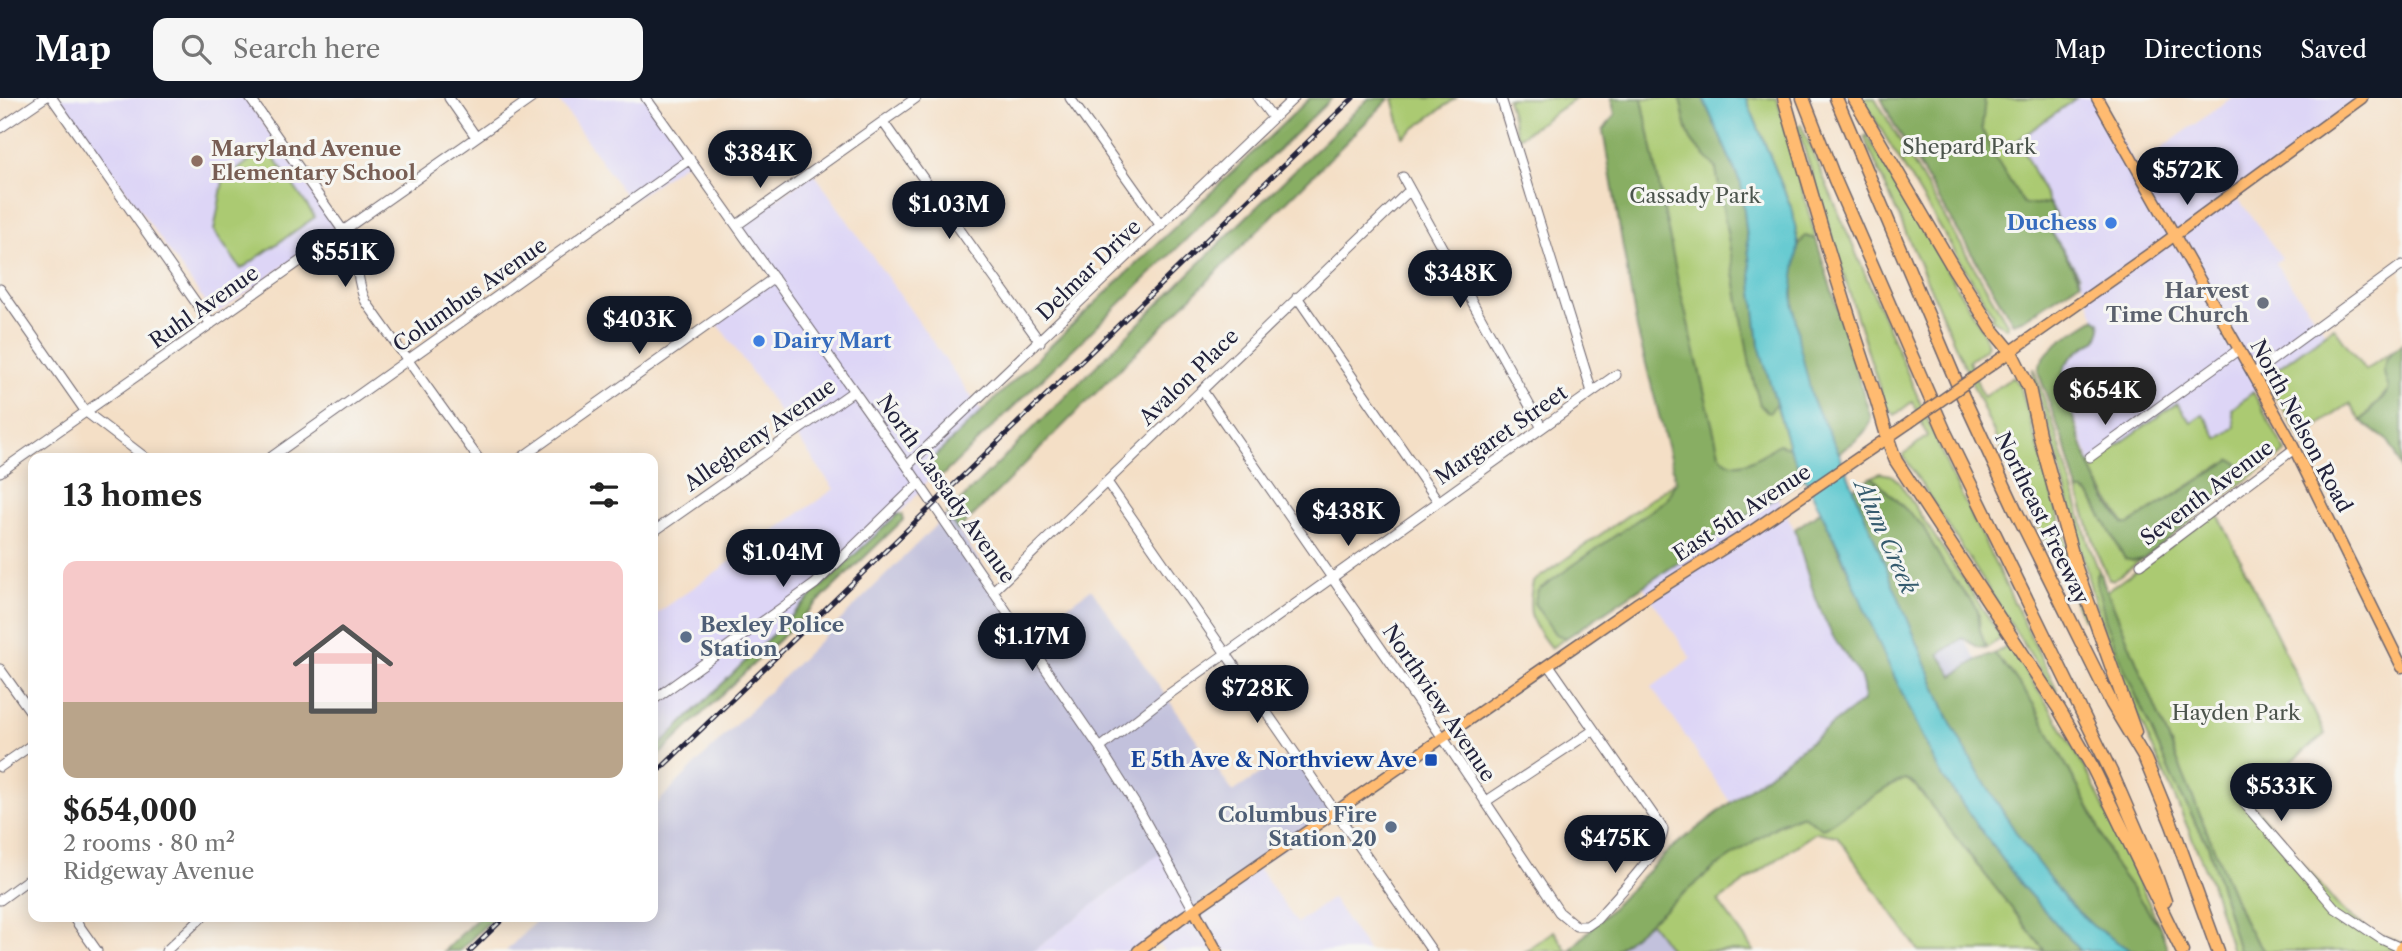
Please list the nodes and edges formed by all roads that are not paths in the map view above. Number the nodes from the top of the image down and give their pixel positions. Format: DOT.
graph roads {
  1 [pos="44,98"];
  2 [pos="52,98"];
  3 [pos="250,98"];
  4 [pos="449,98"];
  5 [pos="532,98"];
  6 [pos="646,98"];
  7 [pos="916,98"];
  8 [pos="1070,98"];
  9 [pos="1258,98"];
  10 [pos="1294,98"];
  11 [pos="1501,98"];
  12 [pos="1784,98"];
  13 [pos="1803,98"];
  14 [pos="1836,98"];
  15 [pos="1854,98"];
  16 [pos="2362,98"];
  17 [pos="2101,100"];
  18 [pos="1273,118"];
  19 [pos="883,122"];
  20 [pos="0,128"];
  21 [pos="476,137"];
  22 [pos="690,159"];
  23 [pos="1404,177"];
  24 [pos="1410,190"];
  25 [pos="737,225"];
  26 [pos="1161,226"];
  27 [pos="344,230"];
  28 [pos="2174,236"];
  29 [pos="2402,265"];
  30 [pos="774,278"];
  31 [pos="0,289"];
  32 [pos="1297,297"];
  33 [pos="211,324"];
  34 [pos="1040,342"];
  35 [pos="2238,350"];
  36 [pos="2011,352"];
  37 [pos="408,360"];
  38 [pos="1616,374"];
  39 [pos="2253,374"];
  40 [pos="1202,390"];
  41 [pos="854,391"];
  42 [pos="1592,392"];
  43 [pos="86,412"];
  44 [pos="1542,428"];
  45 [pos="1886,439"];
  46 [pos="2294,449"];
  47 [pos="139,453"];
  48 [pos="277,453"];
  49 [pos="474,453"];
  50 [pos="528,453"];
  51 [pos="2090,457"];
  52 [pos="907,466"];
  53 [pos="0,472"];
  54 [pos="1107,482"];
  55 [pos="918,484"];
  56 [pos="1438,501"];
  57 [pos="658,528"];
  58 [pos="2141,564"];
  59 [pos="1332,578"];
  60 [pos="993,591"];
  61 [pos="1226,653"];
  62 [pos="1549,665"];
  63 [pos="2402,667"];
  64 [pos="0,669"];
  65 [pos="658,696"];
  66 [pos="28,709"];
  67 [pos="1594,730"];
  68 [pos="1443,738"];
  69 [pos="28,747"];
  70 [pos="1100,748"];
  71 [pos="2144,759"];
  72 [pos="0,767"];
  73 [pos="1485,802"];
  74 [pos="2244,803"];
  75 [pos="1335,813"];
  76 [pos="28,880"];
  77 [pos="0,900"];
  78 [pos="1194,910"];
  79 [pos="77,922"];
  80 [pos="197,922"];
  81 [pos="2401,948"];
  82 [pos="97,951"];
  83 [pos="166,951"];
  84 [pos="1138,951"];
  85 [pos="1217,951"];
  86 [pos="1432,951"];
  87 [pos="2182,951"];
  88 [pos="2218,951"];
  1 -- 20 [label="street"];
  2 -- 33 [label="street"];
  3 -- 27 [label="street"];
  4 -- 21 [label="street"];
  5 -- 21 [label="street, Ruhl Avenue"];
  6 -- 22 [label="street, North Cassady Avenue"];
  7 -- 19 [label="street"];
  8 -- 26 [label="street"];
  9 -- 18 [label="street"];
  10 -- 18 [label="street, Delmar Drive"];
  11 -- 42 [label="street"];
  12 -- 45 [label="highway"];
  13 -- 87 [label="highway"];
  14 -- 71 [label="highway, Northeast Freeway"];
  15 -- 36 [label="highway"];
  16 -- 28 [label="main road, East 5th Avenue"];
  17 -- 28 [label="main road, North Nelson Road"];
  18 -- 26 [label="street, Delmar Drive"];
  19 -- 25 [label="street"];
  19 -- 34 [label="street"];
  21 -- 27 [label="street, Ruhl Avenue"];
  22 -- 25 [label="street, North Cassady Avenue"];
  22 -- 37 [label="street, Columbus Avenue"];
  23 -- 24 [label="street"];
  24 -- 32 [label="street, Avalon Place"];
  24 -- 44 [label="street"];
  25 -- 30 [label="street, North Cassady Avenue"];
  26 -- 34 [label="street, Delmar Drive"];
  27 -- 33 [label="street, Ruhl Avenue"];
  27 -- 37 [label="street"];
  28 -- 35 [label="main road, North Nelson Road"];
  28 -- 36 [label="main road, East 5th Avenue"];
  29 -- 39 [label="street"];
  30 -- 41 [label="street, North Cassady Avenue"];
  30 -- 50 [label="street"];
  31 -- 43 [label="street"];
  32 -- 40 [label="street, Avalon Place"];
  32 -- 56 [label="street"];
  33 -- 43 [label="street, Ruhl Avenue"];
  34 -- 52 [label="street, Delmar Drive"];
  35 -- 39 [label="main road, North Nelson Road"];
  35 -- 51 [label="street"];
  36 -- 45 [label="main road, East 5th Avenue, bridge"];
  36 -- 71 [label="highway"];
  37 -- 48 [label="street, Columbus Avenue"];
  37 -- 49 [label="street"];
  38 -- 42 [label="street, Margaret Street"];
  39 -- 46 [label="main road, North Nelson Road"];
  40 -- 54 [label="street, Avalon Place"];
  40 -- 59 [label="street, Northview Avenue"];
  41 -- 52 [label="street, North Cassady Avenue"];
  41 -- 57 [label="street, Allegheny Avenue"];
  42 -- 44 [label="street, Margaret Street"];
  43 -- 47 [label="street"];
  43 -- 53 [label="street, Ruhl Avenue"];
  44 -- 56 [label="street, Margaret Street"];
  45 -- 62 [label="main road, East 5th Avenue"];
  45 -- 87 [label="highway"];
  46 -- 58 [label="street, Seventh Avenue"];
  46 -- 63 [label="main road, North Nelson Road"];
  52 -- 55 [label="street, North Cassady Avenue"];
  54 -- 60 [label="street, Avalon Place"];
  54 -- 61 [label="street"];
  55 -- 60 [label="street, North Cassady Avenue"];
  55 -- 65 [label="street"];
  56 -- 59 [label="street, Margaret Street"];
  59 -- 61 [label="street, Margaret Street"];
  59 -- 68 [label="street, Northview Avenue"];
  60 -- 70 [label="street, North Cassady Avenue"];
  61 -- 70 [label="street, Margaret Street"];
  61 -- 75 [label="street"];
  62 -- 67 [label="street"];
  62 -- 68 [label="main road, East 5th Avenue"];
  64 -- 66 [label="street"];
  67 -- 73 [label="street"];
  67 -- 73 [label="street, Northview Avenue"];
  68 -- 73 [label="street, Northview Avenue"];
  68 -- 75 [label="main road, East 5th Avenue"];
  69 -- 72 [label="street"];
  70 -- 78 [label="street, North Cassady Avenue"];
  71 -- 88 [label="highway, Northeast Freeway"];
  74 -- 81 [label="street"];
  75 -- 78 [label="main road, East 5th Avenue"];
  75 -- 86 [label="street"];
  76 -- 77 [label="street"];
  78 -- 84 [label="main road, East 5th Avenue"];
  78 -- 85 [label="main road, North Cassady Avenue"];
  79 -- 82 [label="street"];
  80 -- 83 [label="street"];
}
